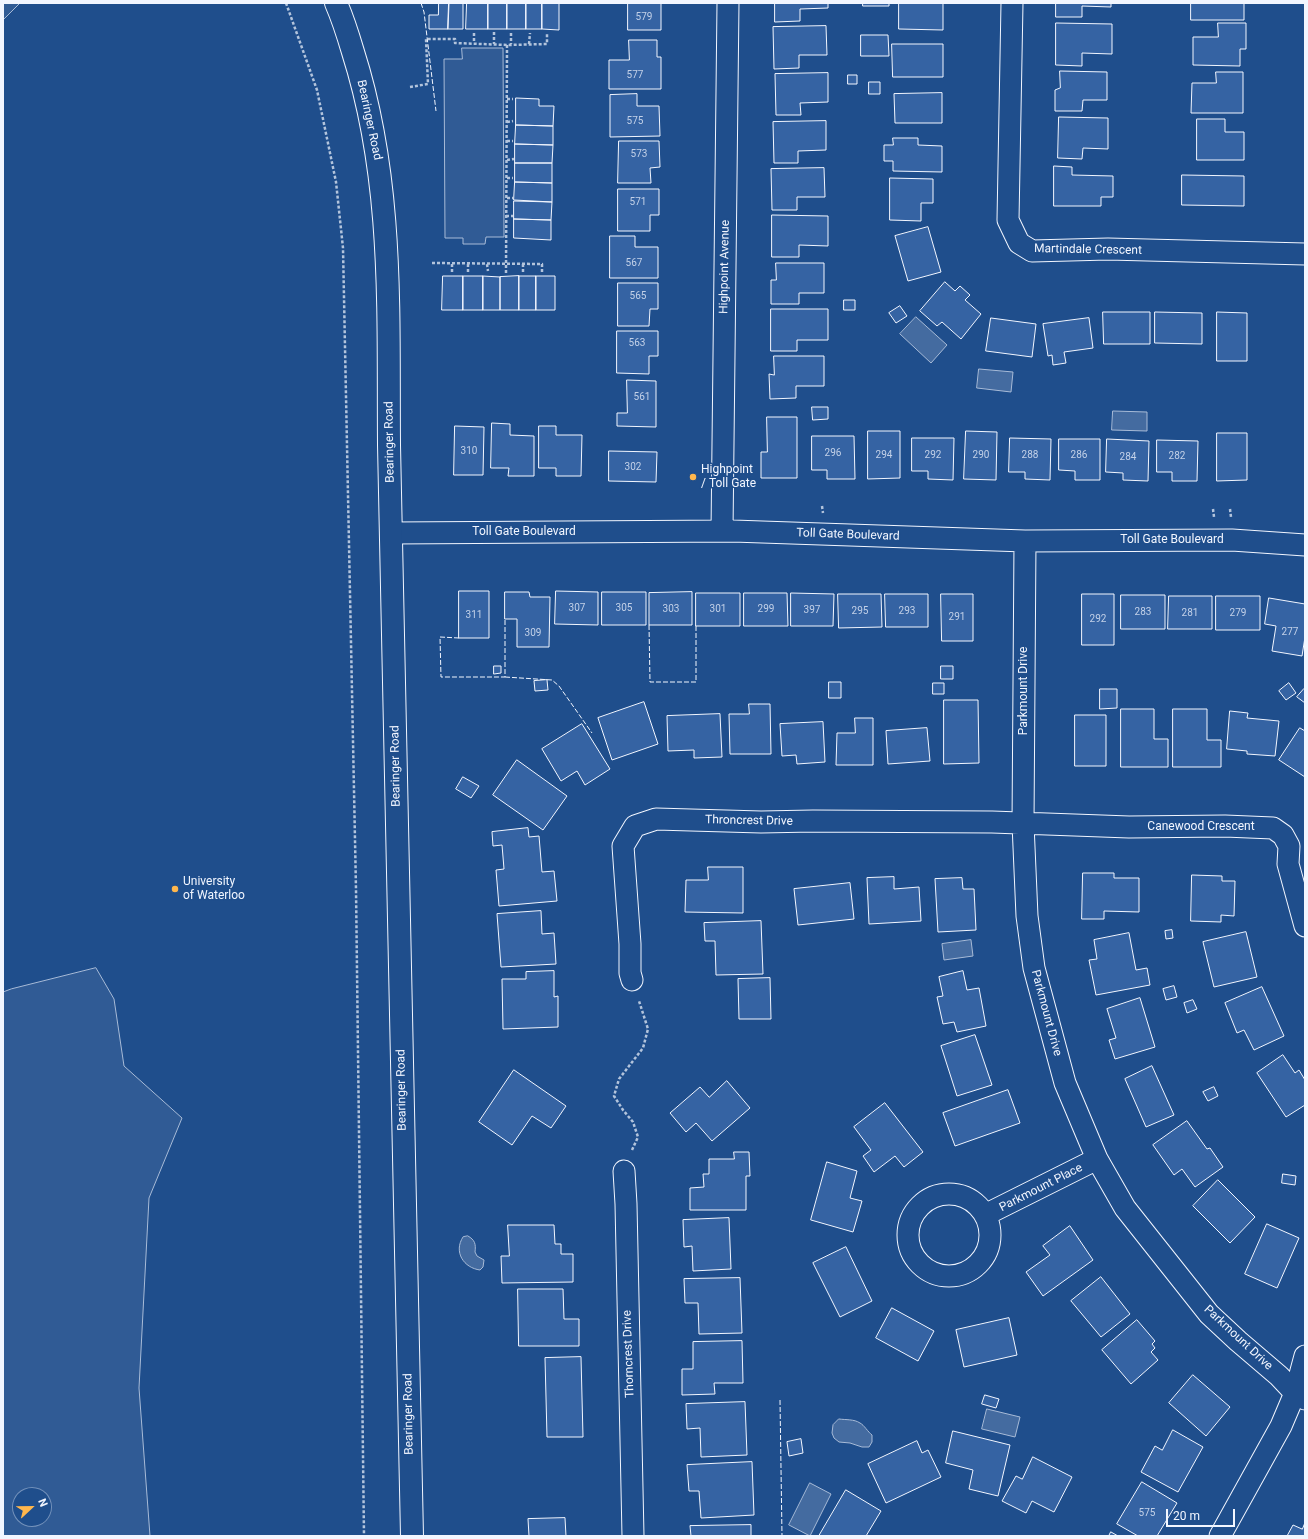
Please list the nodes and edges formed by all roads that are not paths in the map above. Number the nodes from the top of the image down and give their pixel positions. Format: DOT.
graph roads {
  1 [pos="336,3"];
  2 [pos="728,3"];
  3 [pos="1012,3"];
  4 [pos="1305,254"];
  5 [pos="722,531"];
  6 [pos="391,533"];
  7 [pos="1025,540"];
  8 [pos="1305,544"];
  9 [pos="1023,824"];
  10 [pos="1305,926"];
  11 [pos="632,980"];
  12 [pos="1096,1159"];
  13 [pos="624,1171"];
  14 [pos="985,1215"];
  15 [pos="1305,1356"];
  16 [pos="1300,1396"];
  17 [pos="412,1536"];
  18 [pos="633,1536"];
  19 [pos="1220,1536"];
  1 -- 6 [label="street, Bearinger Road"];
  2 -- 5 [label="street, Highpoint Avenue"];
  3 -- 4 [label="street, Martindale Crescent"];
  5 -- 6 [label="street, Toll Gate Boulevard"];
  5 -- 7 [label="street, Toll Gate Boulevard"];
  6 -- 17 [label="street, Bearinger Road"];
  7 -- 8 [label="street, Toll Gate Boulevard"];
  7 -- 9 [label="street, Parkmount Drive"];
  9 -- 10 [label="street, Canewood Crescent"];
  9 -- 11 [label="street, Throncrest Drive"];
  9 -- 12 [label="street, Parkmount Drive"];
  12 -- 14 [label="street, Parkmount Place"];
  12 -- 16 [label="street, Parkmount Drive"];
  13 -- 18 [label="street, Thorncrest Drive"];
  15 -- 16 [label="street"];
  16 -- 19 [label="street"];
}
